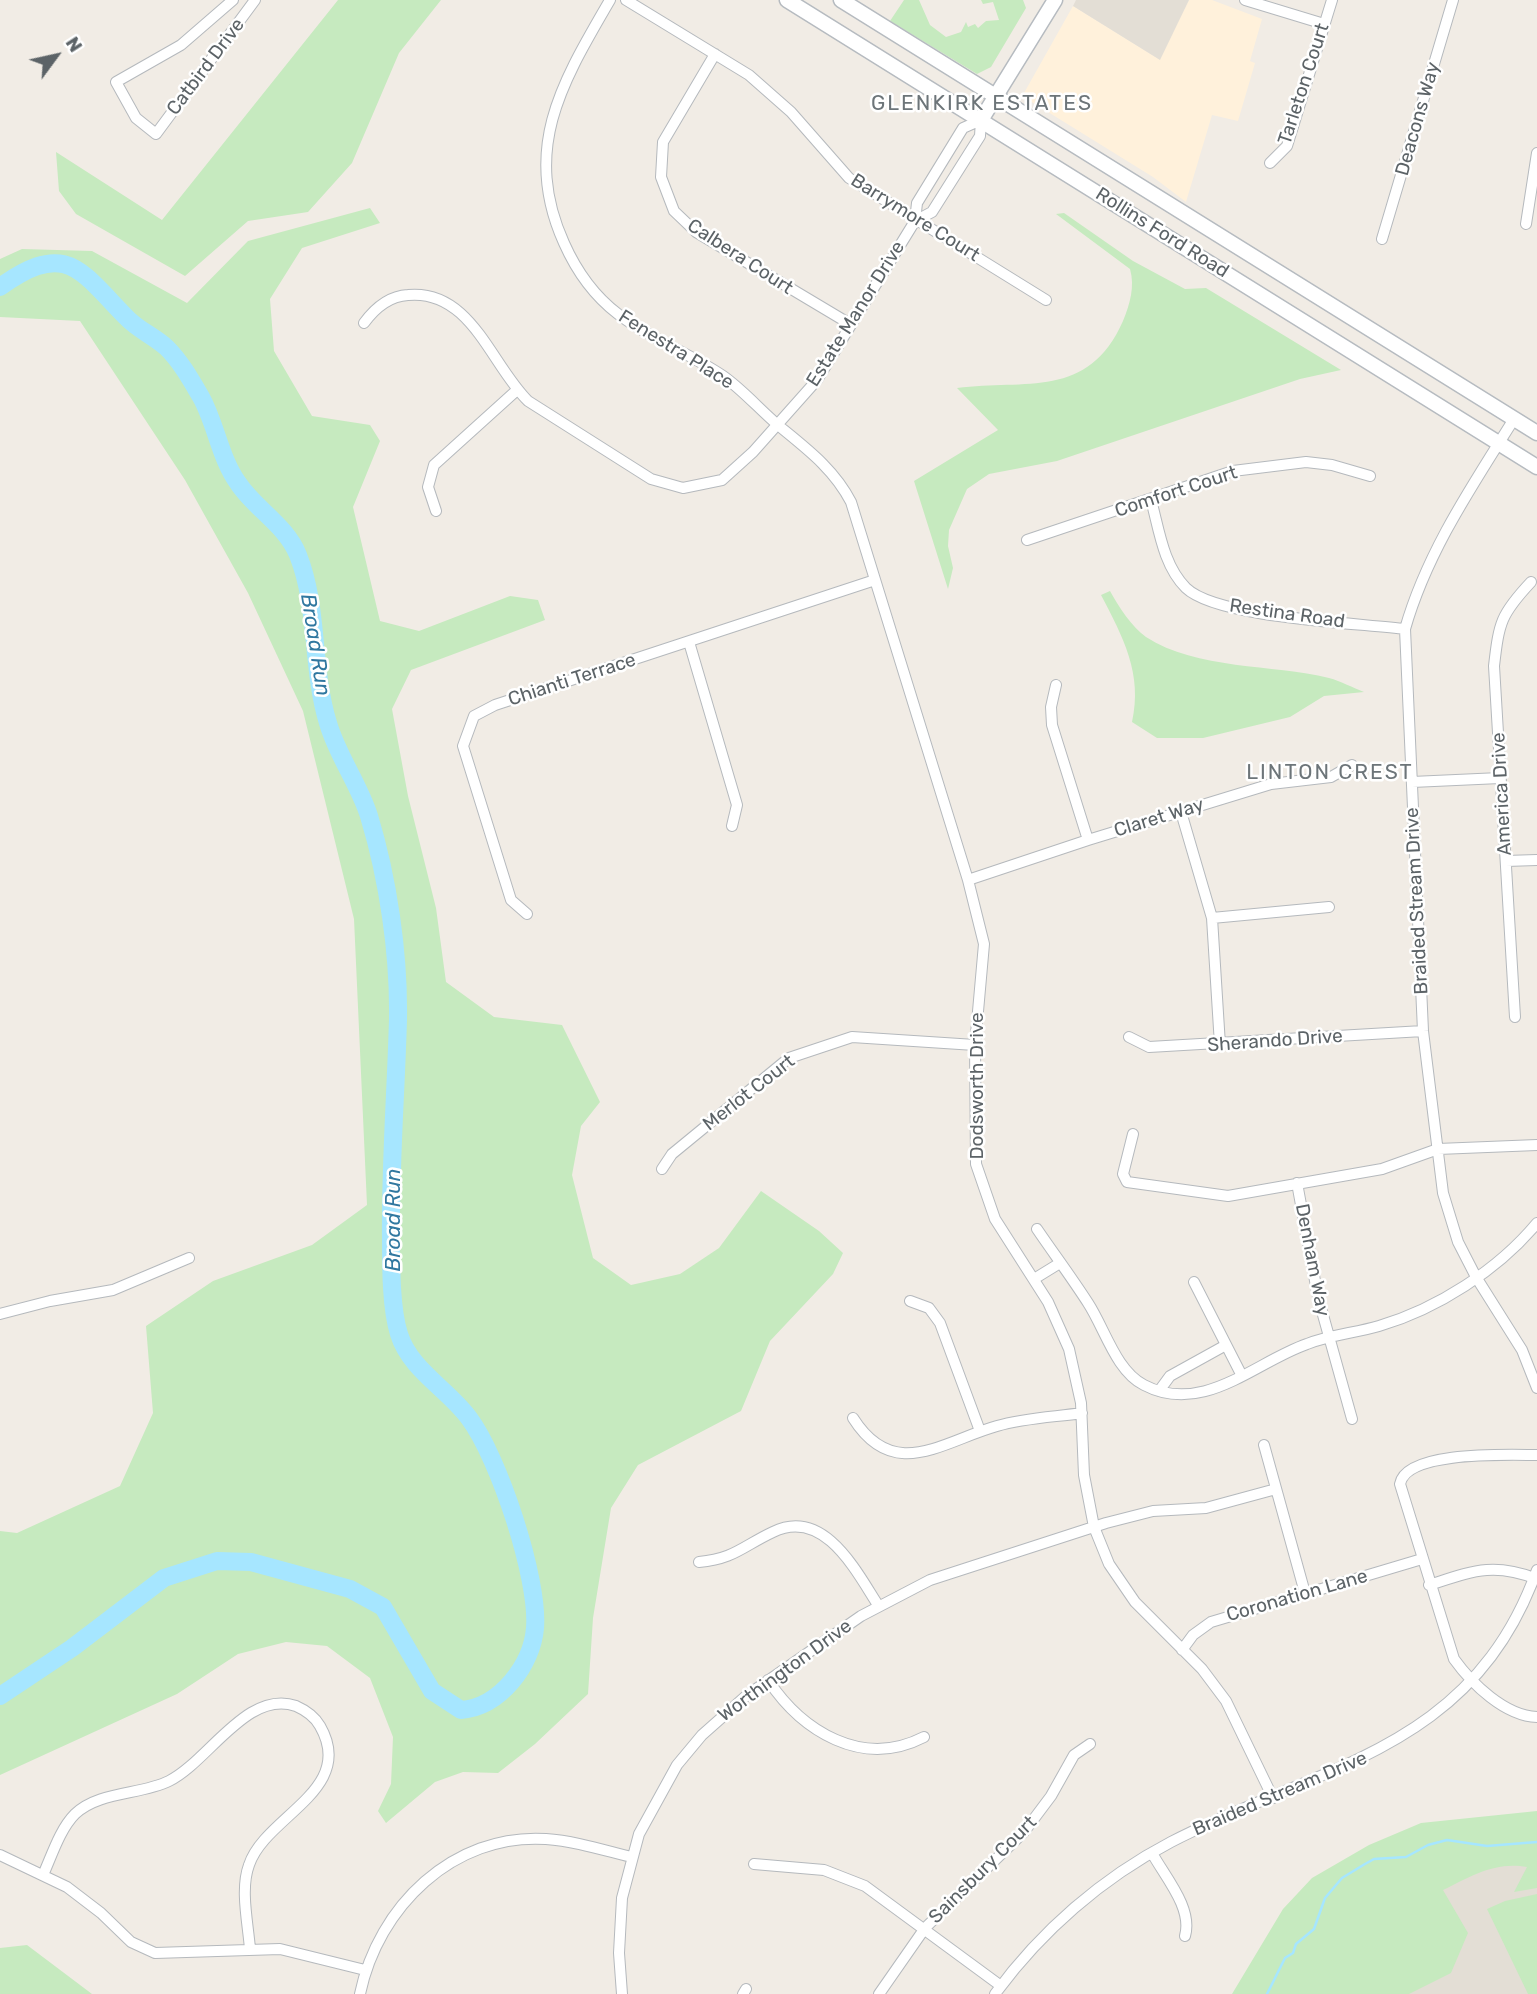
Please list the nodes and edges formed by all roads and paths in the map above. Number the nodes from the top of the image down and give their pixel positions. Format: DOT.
graph roads {
  1 [pos="233,0"];
  2 [pos="255,0"];
  3 [pos="610,0"];
  4 [pos="626,0"];
  5 [pos="787,0"];
  6 [pos="841,0"];
  7 [pos="1055,0"];
  8 [pos="1245,0"];
  9 [pos="1332,0"];
  10 [pos="1453,0"];
  11 [pos="1324,24"];
  12 [pos="715,54"];
  13 [pos="996,97"];
  14 [pos="981,120"];
  15 [pos="1537,153"];
  16 [pos="1270,163"];
  17 [pos="915,221"];
  18 [pos="1525,224"];
  19 [pos="1382,239"];
  20 [pos="1046,300"];
  21 [pos="364,323"];
  22 [pos="850,324"];
  23 [pos="517,390"];
  24 [pos="1514,419"];
  25 [pos="777,425"];
  26 [pos="1537,433"];
  27 [pos="1499,443"];
  28 [pos="1537,467"];
  29 [pos="1370,476"];
  30 [pos="1152,500"];
  31 [pos="436,511"];
  32 [pos="1027,540"];
  33 [pos="875,580"];
  34 [pos="1531,582"];
  35 [pos="1405,629"];
  36 [pos="689,642"];
  37 [pos="1056,685"];
  38 [pos="1352,765"];
  39 [pos="1500,778"];
  40 [pos="1412,782"];
  41 [pos="1181,812"];
  42 [pos="732,826"];
  43 [pos="1088,839"];
  44 [pos="1537,859"];
  45 [pos="1506,861"];
  46 [pos="968,880"];
  47 [pos="1329,907"];
  48 [pos="527,914"];
  49 [pos="1212,918"];
  50 [pos="1515,1017"];
  51 [pos="1423,1031"];
  52 [pos="1129,1037"];
  53 [pos="975,1045"];
  54 [pos="1220,1045"];
  55 [pos="1133,1134"];
  56 [pos="1537,1145"];
  57 [pos="1438,1149"];
  58 [pos="662,1169"];
  59 [pos="1297,1183"];
  60 [pos="1537,1223"];
  61 [pos="1037,1229"];
  62 [pos="189,1258"];
  63 [pos="1060,1263"];
  64 [pos="1476,1277"];
  65 [pos="1034,1279"];
  66 [pos="1194,1282"];
  67 [pos="910,1301"];
  68 [pos="0,1314"];
  69 [pos="1328,1338"];
  70 [pos="1226,1345"];
  71 [pos="1532,1360"];
  72 [pos="1242,1376"];
  73 [pos="1537,1388"];
  74 [pos="1159,1391"];
  75 [pos="1082,1413"];
  76 [pos="853,1418"];
  77 [pos="1352,1419"];
  78 [pos="981,1431"];
  79 [pos="1264,1445"];
  80 [pos="1537,1455"];
  81 [pos="1276,1489"];
  82 [pos="1094,1527"];
  83 [pos="1422,1559"];
  84 [pos="699,1562"];
  85 [pos="1536,1576"];
  86 [pos="1429,1585"];
  87 [pos="1305,1593"];
  88 [pos="878,1605"];
  89 [pos="1182,1650"];
  90 [pos="768,1680"];
  91 [pos="1472,1680"];
  92 [pos="1537,1717"];
  93 [pos="924,1737"];
  94 [pos="1090,1744"];
  95 [pos="1273,1798"];
  96 [pos="1152,1853"];
  97 [pos="0,1855"];
  98 [pos="631,1857"];
  99 [pos="754,1864"];
  100 [pos="43,1875"];
  101 [pos="925,1928"];
  102 [pos="1185,1936"];
  103 [pos="250,1949"];
  104 [pos="365,1970"];
  105 [pos="998,1990"];
  106 [pos="360,1994"];
  107 [pos="622,1994"];
  108 [pos="879,1994"];
  1 -- 2 [label="street, Catbird Drive"];
  3 -- 25 [label="street, Fenestra Place"];
  4 -- 12 [label="street, Barrymore Court"];
  5 -- 14 [label="main road, Rollins Ford Road"];
  6 -- 13 [label="main road, Rollins Ford Road"];
  7 -- 13 [label="main road, Estate Manor Drive"];
  8 -- 11 [label="street"];
  9 -- 11 [label="street, Tarleton Court"];
  10 -- 19 [label="street, Deacons Way"];
  11 -- 16 [label="street, Tarleton Court"];
  12 -- 17 [label="street, Barrymore Court"];
  12 -- 22 [label="street, Calbera Court"];
  13 -- 14 [label="main road, Estate Manor Drive"];
  13 -- 24 [label="main road, Rollins Ford Road"];
  14 -- 17 [label="street, Estate Manor Drive"];
  14 -- 17 [label="street, Estate Manor Drive"];
  14 -- 27 [label="main road, Rollins Ford Road"];
  15 -- 18 [label="street"];
  17 -- 20 [label="street, Barrymore Court"];
  17 -- 22 [label="street, Estate Manor Drive"];
  21 -- 23 [label="street, Estate Manor Drive"];
  22 -- 25 [label="street, Estate Manor Drive"];
  23 -- 25 [label="street, Estate Manor Drive"];
  23 -- 31 [label="street"];
  24 -- 26 [label="main road, Rollins Ford Road"];
  24 -- 27 [label="street, Braided Stream Drive"];
  25 -- 33 [label="street, Dodsworth Drive"];
  27 -- 28 [label="main road, Rollins Ford Road"];
  27 -- 35 [label="street, Braided Stream Drive"];
  29 -- 30 [label="street, Comfort Court"];
  30 -- 32 [label="street, Comfort Court"];
  30 -- 35 [label="street, Restina Road"];
  33 -- 36 [label="street, Chianti Terrace"];
  33 -- 46 [label="street, Dodsworth Drive"];
  34 -- 39 [label="street, America Drive"];
  35 -- 40 [label="street, Braided Stream Drive"];
  36 -- 42 [label="street"];
  36 -- 48 [label="street, Chianti Terrace"];
  37 -- 43 [label="street"];
  38 -- 41 [label="street, Claret Way"];
  39 -- 40 [label="street"];
  39 -- 45 [label="street, America Drive"];
  40 -- 51 [label="street, Braided Stream Drive"];
  41 -- 43 [label="street, Claret Way"];
  41 -- 49 [label="street"];
  43 -- 46 [label="street, Claret Way"];
  44 -- 45 [label="street"];
  45 -- 50 [label="street, America Drive"];
  46 -- 53 [label="street, Dodsworth Drive"];
  47 -- 49 [label="street"];
  49 -- 54 [label="street"];
  51 -- 54 [label="street, Sherando Drive"];
  51 -- 57 [label="street, Braided Stream Drive"];
  52 -- 54 [label="street, Sherando Drive"];
  53 -- 58 [label="street, Merlot Court"];
  53 -- 65 [label="street, Dodsworth Drive"];
  55 -- 59 [label="street"];
  56 -- 57 [label="street"];
  57 -- 59 [label="street"];
  57 -- 64 [label="street, Braided Stream Drive"];
  59 -- 69 [label="street, Denham Way"];
  60 -- 64 [label="street"];
  61 -- 63 [label="street"];
  62 -- 68 [label="street"];
  63 -- 65 [label="street"];
  63 -- 74 [label="street"];
  64 -- 69 [label="street"];
  64 -- 71 [label="street, Braided Stream Drive"];
  65 -- 75 [label="street, Dodsworth Drive"];
  66 -- 70 [label="street"];
  67 -- 78 [label="street"];
  69 -- 72 [label="street"];
  69 -- 77 [label="street, Denham Way"];
  70 -- 72 [label="street"];
  70 -- 74 [label="street"];
  71 -- 73 [label="street, Braided Stream Drive"];
  72 -- 74 [label="street"];
  75 -- 78 [label="street"];
  75 -- 82 [label="street, Dodsworth Drive"];
  76 -- 78 [label="street"];
  79 -- 81 [label="street"];
  80 -- 83 [label="street"];
  81 -- 82 [label="street, Worthington Drive"];
  81 -- 87 [label="street"];
  82 -- 88 [label="street, Worthington Drive"];
  82 -- 89 [label="street, Dodsworth Drive"];
  83 -- 86 [label="street"];
  83 -- 87 [label="street, Coronation Lane"];
  84 -- 88 [label="street"];
  85 -- 86 [label="street"];
  85 -- 91 [label="street, Braided Stream Drive"];
  86 -- 91 [label="street"];
  87 -- 89 [label="street, Coronation Lane"];
  88 -- 90 [label="street, Worthington Drive"];
  89 -- 95 [label="street, Dodsworth Drive"];
  90 -- 93 [label="street"];
  90 -- 98 [label="street, Worthington Drive"];
  91 -- 92 [label="street"];
  91 -- 95 [label="street, Braided Stream Drive"];
  94 -- 101 [label="street, Sainsbury Court"];
  95 -- 96 [label="street, Braided Stream Drive"];
  96 -- 102 [label="street"];
  96 -- 105 [label="street, Braided Stream Drive"];
  97 -- 100 [label="street"];
  98 -- 104 [label="street"];
  98 -- 107 [label="street, Worthington Drive"];
  99 -- 101 [label="street"];
  100 -- 103 [label="street"];
  100 -- 103 [label="street"];
  101 -- 105 [label="street"];
  101 -- 108 [label="street, Sainsbury Court"];
  103 -- 104 [label="street"];
  104 -- 106 [label="street"];
}
